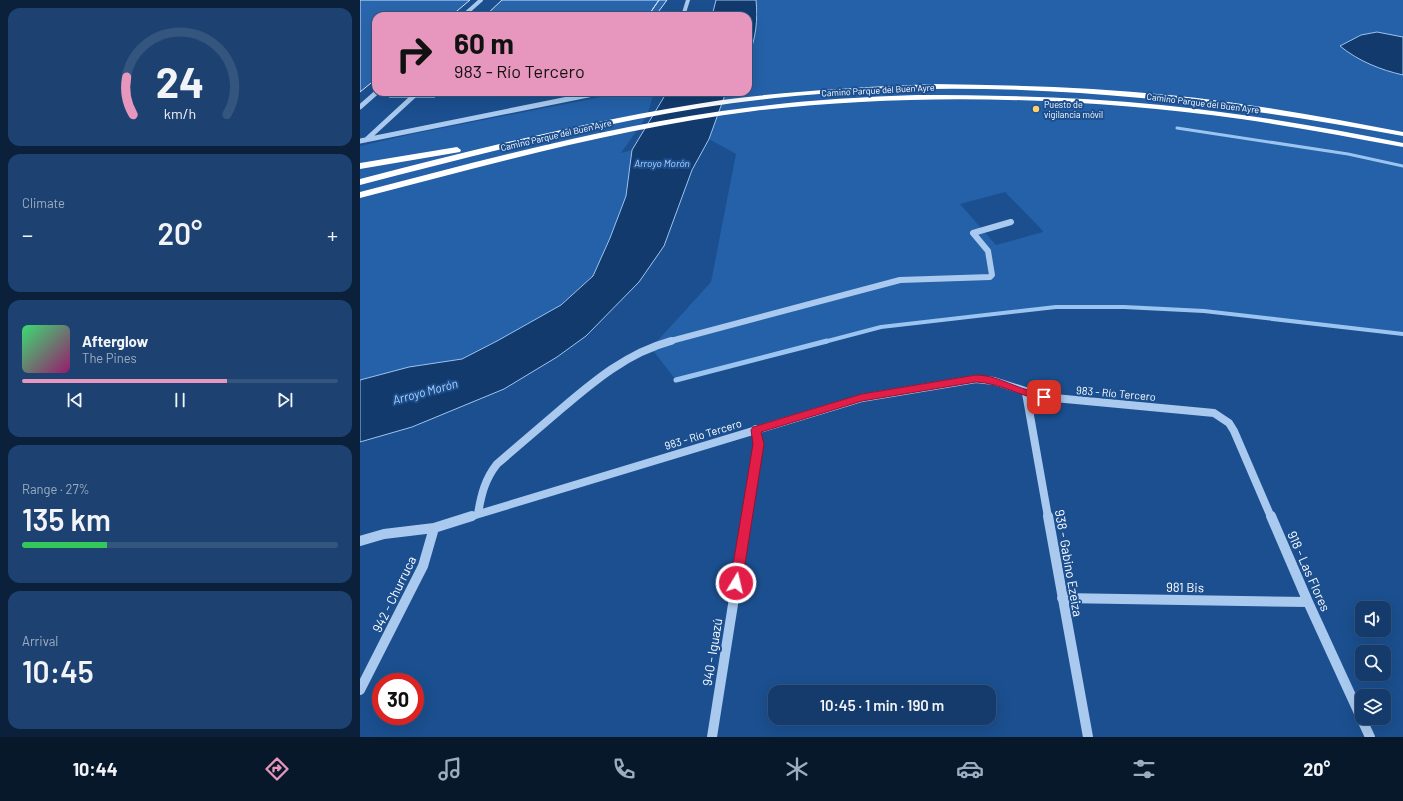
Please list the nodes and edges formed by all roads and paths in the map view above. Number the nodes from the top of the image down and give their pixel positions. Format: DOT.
graph roads {
  1 [pos="481,0"];
  2 [pos="688,0"];
  3 [pos="468,12"];
  4 [pos="684,12"];
  5 [pos="372,96"];
  6 [pos="414,96"];
  7 [pos="583,96"];
  8 [pos="360,107"];
  9 [pos="568,130"];
  10 [pos="1403,134"];
  11 [pos="367,139"];
  12 [pos="360,141"];
  13 [pos="1403,145"];
  14 [pos="360,166"];
  15 [pos="360,182"];
  16 [pos="360,195"];
  17 [pos="1011,222"];
  18 [pos="1026,393"];
  19 [pos="1222,417"];
  20 [pos="756,430"];
  21 [pos="478,514"];
  22 [pos="434,528"];
  23 [pos="360,541"];
  24 [pos="1062,598"];
  25 [pos="1308,602"];
  26 [pos="360,690"];
  27 [pos="712,737"];
  28 [pos="1088,737"];
  29 [pos="1370,737"];
  1 -- 3 [label="street"];
  2 -- 4 [label="street"];
  5 -- 8 [label="street"];
  6 -- 11 [label="street"];
  7 -- 11 [label="street"];
  9 -- 10 [label="highway, Camino Parque del Buen Ayre"];
  9 -- 14 [label="highway"];
  9 -- 15 [label="highway, Camino Parque del Buen Ayre"];
  11 -- 12 [label="street"];
  13 -- 16 [label="highway, Camino Parque del Buen Ayre"];
  17 -- 21 [label="street"];
  18 -- 19 [label="street, 983 - Río Tercero"];
  18 -- 20 [label="street, 983 - Río Tercero"];
  18 -- 24 [label="street, 938 - Gabino Ezeiza"];
  19 -- 25 [label="street, 918 - Las Flores"];
  20 -- 21 [label="street, 983 - Río Tercero"];
  20 -- 27 [label="street, 940 - Iguazú"];
  21 -- 22 [label="street, 983 - Río Tercero"];
  22 -- 23 [label="street, 983 - Río Tercero"];
  22 -- 26 [label="street, 942 - Churruca"];
  24 -- 25 [label="street, 981 Bis"];
  24 -- 28 [label="street, 938 - Gabino Ezeiza"];
  25 -- 29 [label="street, 918 - Las Flores"];
}
